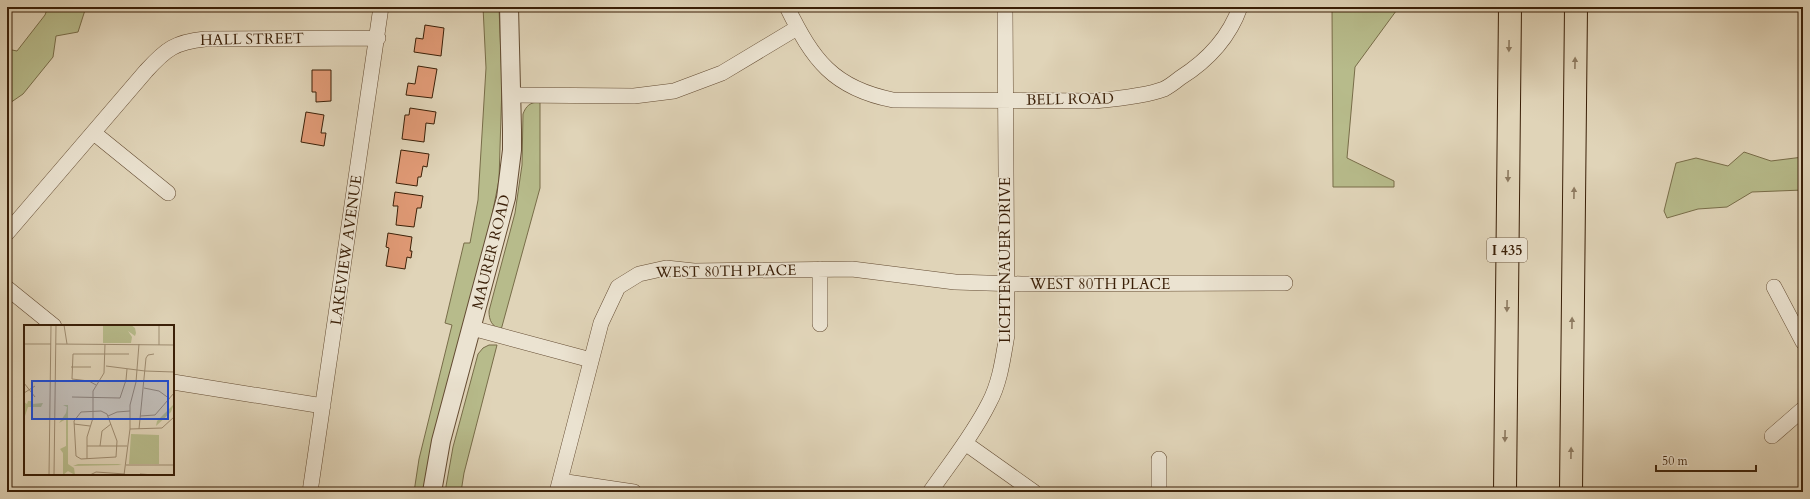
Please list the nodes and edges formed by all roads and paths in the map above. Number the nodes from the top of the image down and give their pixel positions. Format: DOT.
graph roads {
  1 [pos="381,7"];
  2 [pos="509,7"];
  3 [pos="787,7"];
  4 [pos="1005,7"];
  5 [pos="1240,7"];
  6 [pos="1510,7"];
  7 [pos="1576,7"];
  8 [pos="797,28"];
  9 [pos="378,38"];
  10 [pos="511,95"];
  11 [pos="1005,100"];
  12 [pos="94,133"];
  13 [pos="168,192"];
  14 [pos="7,233"];
  15 [pos="820,269"];
  16 [pos="1284,283"];
  17 [pos="1006,284"];
  18 [pos="1774,287"];
  19 [pos="7,288"];
  20 [pos="820,324"];
  21 [pos="53,325"];
  22 [pos="472,328"];
  23 [pos="1803,342"];
  24 [pos="591,360"];
  25 [pos="174,382"];
  26 [pos="323,406"];
  27 [pos="1803,409"];
  28 [pos="1772,436"];
  29 [pos="965,443"];
  30 [pos="1159,458"];
  31 [pos="559,487"];
  32 [pos="310,492"];
  33 [pos="432,492"];
  34 [pos="634,492"];
  35 [pos="930,492"];
  36 [pos="1034,492"];
  37 [pos="1159,492"];
  38 [pos="1505,492"];
  39 [pos="1571,492"];
  1 -- 9 [label="street, LAKEVIEW AVENUE"];
  2 -- 10 [label="street, MAURER ROAD"];
  3 -- 8 [label="street, BELL ROAD"];
  4 -- 11 [label="street, LICHTENAUER DRIVE"];
  5 -- 11 [label="street, BELL ROAD"];
  6 -- 38 [label="highway, I 435, one-way"];
  39 -- 7 [label="highway, one-way"];
  8 -- 10 [label="street"];
  8 -- 11 [label="street, BELL ROAD"];
  9 -- 12 [label="street, HALL STREET"];
  9 -- 26 [label="street, LAKEVIEW AVENUE"];
  10 -- 22 [label="street, MAURER ROAD"];
  11 -- 17 [label="street, LICHTENAUER DRIVE"];
  12 -- 13 [label="street"];
  12 -- 14 [label="street, HALL STREET"];
  15 -- 17 [label="street, WEST 80TH PLACE"];
  15 -- 20 [label="street"];
  15 -- 24 [label="street, WEST 80TH PLACE"];
  16 -- 17 [label="street, WEST 80TH PLACE"];
  17 -- 29 [label="street, LICHTENAUER DRIVE"];
  18 -- 23 [label="street"];
  19 -- 21 [label="street"];
  22 -- 24 [label="street"];
  22 -- 33 [label="street, MAURER ROAD"];
  24 -- 31 [label="street, WEST 80TH PLACE"];
  25 -- 26 [label="street"];
  26 -- 32 [label="street, LAKEVIEW AVENUE"];
  27 -- 28 [label="street"];
  29 -- 35 [label="street, LICHTENAUER DRIVE"];
  29 -- 36 [label="street"];
  30 -- 37 [label="street"];
  31 -- 34 [label="street"];
}
